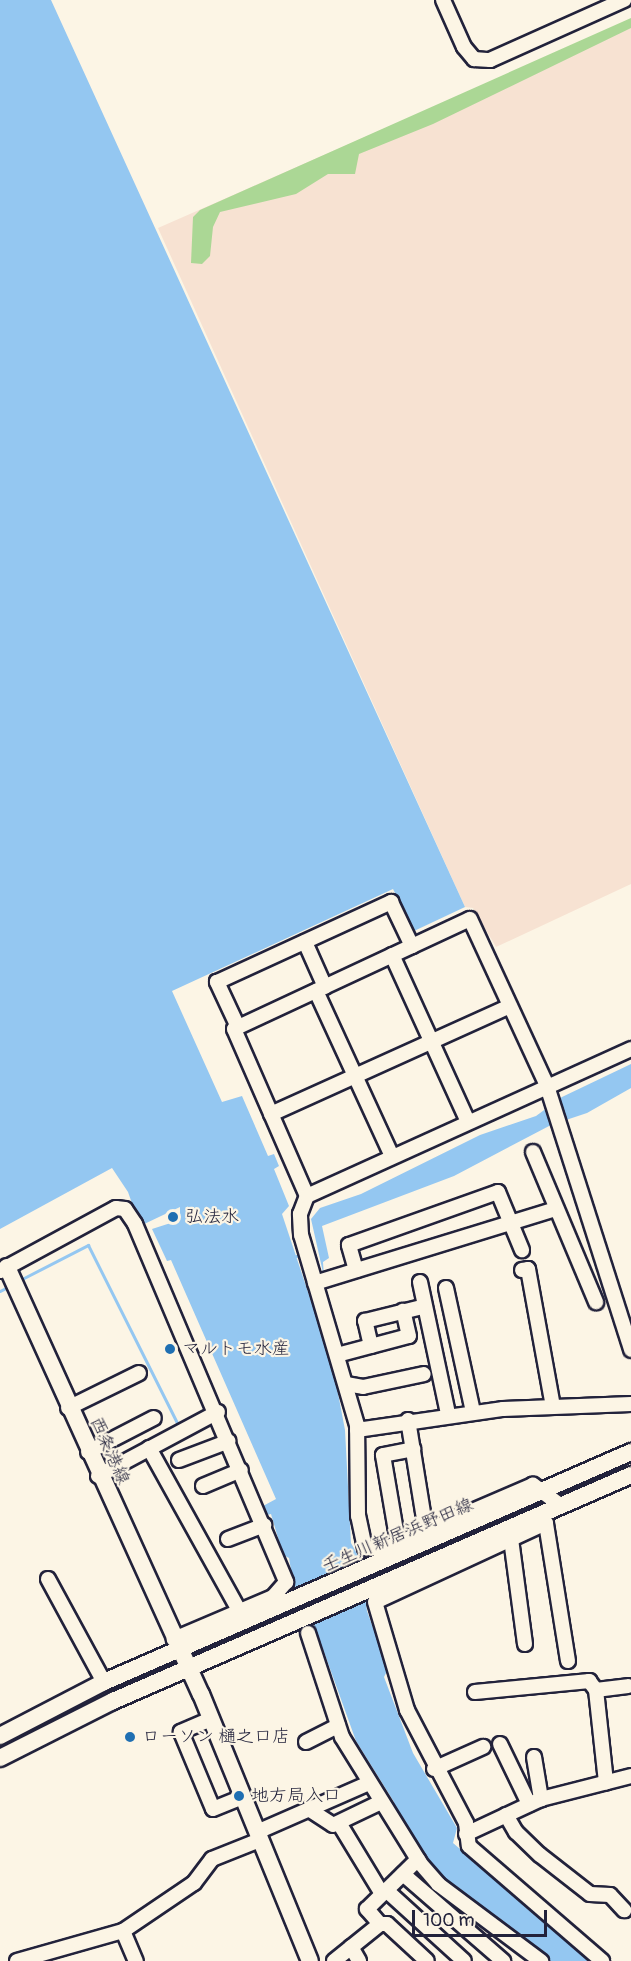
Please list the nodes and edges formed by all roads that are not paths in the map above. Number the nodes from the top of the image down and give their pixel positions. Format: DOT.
graph roads {
  1 [pos="443,0"];
  2 [pos="624,0"];
  3 [pos="305,942"];
  4 [pos="412,946"];
  5 [pos="392,955"];
  6 [pos="320,989"];
  7 [pos="510,1006"];
  8 [pos="238,1027"];
  9 [pos="431,1041"];
  10 [pos="631,1049"];
  11 [pos="355,1076"];
  12 [pos="548,1091"];
  13 [pos="271,1114"];
  14 [pos="468,1122"];
  15 [pos="533,1152"];
  16 [pos="392,1156"];
  17 [pos="307,1196"];
  18 [pos="556,1209"];
  19 [pos="511,1221"];
  20 [pos="522,1250"];
  21 [pos="3,1269"];
  22 [pos="356,1270"];
  23 [pos="522,1270"];
  24 [pos="420,1282"];
  25 [pos="315,1283"];
  26 [pos="610,1284"];
  27 [pos="446,1288"];
  28 [pos="418,1308"];
  29 [pos="403,1311"];
  30 [pos="371,1346"];
  31 [pos="631,1350"];
  32 [pos="337,1355"];
  33 [pos="138,1372"];
  34 [pos="424,1374"];
  35 [pos="346,1383"];
  36 [pos="631,1404"];
  37 [pos="553,1406"];
  38 [pos="68,1408"];
  39 [pos="218,1412"];
  40 [pos="473,1412"];
  41 [pos="448,1414"];
  42 [pos="154,1417"];
  43 [pos="408,1420"];
  44 [pos="357,1430"];
  45 [pos="230,1441"];
  46 [pos="149,1448"];
  47 [pos="413,1449"];
  48 [pos="88,1452"];
  49 [pos="631,1452"];
  50 [pos="179,1460"];
  51 [pos="241,1470"];
  52 [pos="98,1476"];
  53 [pos="631,1478"];
  54 [pos="203,1486"];
  55 [pos="543,1494"];
  56 [pos="560,1505"];
  57 [pos="519,1521"];
  58 [pos="264,1525"];
  59 [pos="426,1531"];
  60 [pos="228,1539"];
  61 [pos="511,1539"];
  62 [pos="398,1543"];
  63 [pos="48,1579"];
  64 [pos="291,1591"];
  65 [pos="240,1612"];
  66 [pos="307,1625"];
  67 [pos="525,1644"];
  68 [pos="177,1645"];
  69 [pos="568,1661"];
  70 [pos="187,1668"];
  71 [pos="104,1682"];
  72 [pos="628,1686"];
  73 [pos="596,1690"];
  74 [pos="475,1692"];
  75 [pos="211,1719"];
  76 [pos="338,1726"];
  77 [pos="0,1736"];
  78 [pos="306,1742"];
  79 [pos="500,1744"];
  80 [pos="483,1747"];
  81 [pos="534,1757"];
  82 [pos="0,1758"];
  83 [pos="434,1769"];
  84 [pos="631,1776"];
  85 [pos="606,1782"];
  86 [pos="369,1783"];
  87 [pos="243,1797"];
  88 [pos="535,1802"];
  89 [pos="381,1803"];
  90 [pos="310,1810"];
  91 [pos="506,1815"];
  92 [pos="339,1823"];
  93 [pos="466,1834"];
  94 [pos="259,1836"];
  95 [pos="418,1859"];
  96 [pos="404,1874"];
  97 [pos="384,1892"];
  98 [pos="624,1910"];
  99 [pos="484,1918"];
  100 [pos="380,1924"];
  101 [pos="123,1931"];
  102 [pos="472,1935"];
  103 [pos="351,1947"];
  104 [pos="458,1959"];
  105 [pos="17,1961"];
  106 [pos="136,1961"];
  107 [pos="310,1961"];
  108 [pos="334,1961"];
  109 [pos="359,1961"];
  110 [pos="427,1961"];
  111 [pos="503,1961"];
  112 [pos="541,1961"];
  113 [pos="602,1961"];
  1 -- 2 [label="street"];
  3 -- 4 [label="street"];
  3 -- 6 [label="street"];
  3 -- 8 [label="street"];
  4 -- 5 [label="street"];
  4 -- 7 [label="street"];
  5 -- 6 [label="street"];
  5 -- 9 [label="street"];
  6 -- 8 [label="street"];
  6 -- 11 [label="street"];
  7 -- 9 [label="street"];
  7 -- 12 [label="street"];
  8 -- 13 [label="street"];
  9 -- 11 [label="street"];
  9 -- 14 [label="street"];
  10 -- 12 [label="street"];
  11 -- 13 [label="street"];
  11 -- 16 [label="street"];
  12 -- 14 [label="street"];
  12 -- 26 [label="street"];
  13 -- 17 [label="street"];
  14 -- 16 [label="street"];
  15 -- 18 [label="street"];
  16 -- 17 [label="street"];
  17 -- 25 [label="street"];
  18 -- 19 [label="street"];
  18 -- 26 [label="street"];
  19 -- 20 [label="street"];
  19 -- 22 [label="street"];
  19 -- 22 [label="street"];
  21 -- 38 [label="main road, 西条港線"];
  21 -- 39 [label="street"];
  22 -- 25 [label="street"];
  23 -- 37 [label="street"];
  24 -- 41 [label="street"];
  25 -- 32 [label="street"];
  26 -- 31 [label="street"];
  27 -- 40 [label="street"];
  28 -- 29 [label="street"];
  29 -- 30 [label="street"];
  29 -- 30 [label="street"];
  30 -- 32 [label="street"];
  32 -- 35 [label="street"];
  33 -- 38 [label="street"];
  34 -- 35 [label="street"];
  35 -- 44 [label="street"];
  36 -- 37 [label="street"];
  37 -- 40 [label="street"];
  38 -- 48 [label="main road, 西条港線"];
  39 -- 45 [label="street"];
  39 -- 46 [label="street"];
  40 -- 41 [label="street"];
  41 -- 43 [label="street"];
  42 -- 48 [label="street"];
  43 -- 44 [label="street"];
  43 -- 47 [label="street"];
  44 -- 62 [label="street"];
  45 -- 50 [label="street"];
  45 -- 51 [label="street"];
  46 -- 52 [label="street"];
  46 -- 65 [label="street"];
  47 -- 59 [label="street"];
  47 -- 62 [label="street"];
  48 -- 52 [label="main road, 西条港線"];
  49 -- 55 [label="main road, 壬生川新居浜野田線"];
  51 -- 54 [label="street"];
  51 -- 58 [label="street"];
  52 -- 68 [label="main road, 西条港線"];
  53 -- 56 [label="main road, 壬生川新居浜野田線"];
  55 -- 56 [label="street"];
  55 -- 57 [label="main road, 壬生川新居浜野田線"];
  55 -- 59 [label="street"];
  56 -- 57 [label="main road, 壬生川新居浜野田線"];
  57 -- 61 [label="street"];
  57 -- 64 [label="main road, 壬生川新居浜野田線"];
  57 -- 66 [label="main road, 壬生川新居浜野田線"];
  57 -- 69 [label="street"];
  58 -- 60 [label="street"];
  58 -- 64 [label="street"];
  59 -- 62 [label="street"];
  61 -- 67 [label="street"];
  61 -- 83 [label="street"];
  63 -- 71 [label="street"];
  64 -- 65 [label="street"];
  64 -- 68 [label="main road, 壬生川新居浜野田線"];
  65 -- 68 [label="street"];
  66 -- 70 [label="main road, 壬生川新居浜野田線"];
  66 -- 76 [label="street"];
  68 -- 70 [label="main road"];
  68 -- 71 [label="main road, 壬生川新居浜野田線"];
  70 -- 75 [label="main road"];
  70 -- 82 [label="main road, 壬生川新居浜野田線"];
  71 -- 77 [label="main road, 壬生川新居浜野田線"];
  72 -- 73 [label="street"];
  73 -- 74 [label="street"];
  73 -- 85 [label="street"];
  75 -- 87 [label="main road"];
  75 -- 87 [label="street"];
  76 -- 78 [label="street"];
  76 -- 86 [label="street"];
  79 -- 88 [label="street"];
  80 -- 83 [label="street"];
  81 -- 88 [label="street"];
  83 -- 93 [label="street"];
  84 -- 85 [label="street"];
  85 -- 88 [label="street"];
  86 -- 89 [label="street"];
  86 -- 90 [label="street"];
  87 -- 94 [label="main road"];
  88 -- 91 [label="street"];
  89 -- 92 [label="street"];
  89 -- 95 [label="street"];
  90 -- 92 [label="street"];
  90 -- 94 [label="street"];
  91 -- 93 [label="street"];
  91 -- 98 [label="street"];
  92 -- 97 [label="street"];
  93 -- 113 [label="street"];
  94 -- 101 [label="street"];
  94 -- 107 [label="main road"];
  95 -- 96 [label="street"];
  95 -- 99 [label="street"];
  96 -- 97 [label="street"];
  96 -- 102 [label="street"];
  97 -- 100 [label="street"];
  97 -- 104 [label="street"];
  99 -- 102 [label="street"];
  99 -- 112 [label="street"];
  100 -- 103 [label="street"];
  100 -- 110 [label="street"];
  101 -- 105 [label="street"];
  101 -- 106 [label="street"];
  102 -- 104 [label="street"];
  102 -- 111 [label="street"];
  103 -- 108 [label="street"];
  103 -- 109 [label="street"];
}
